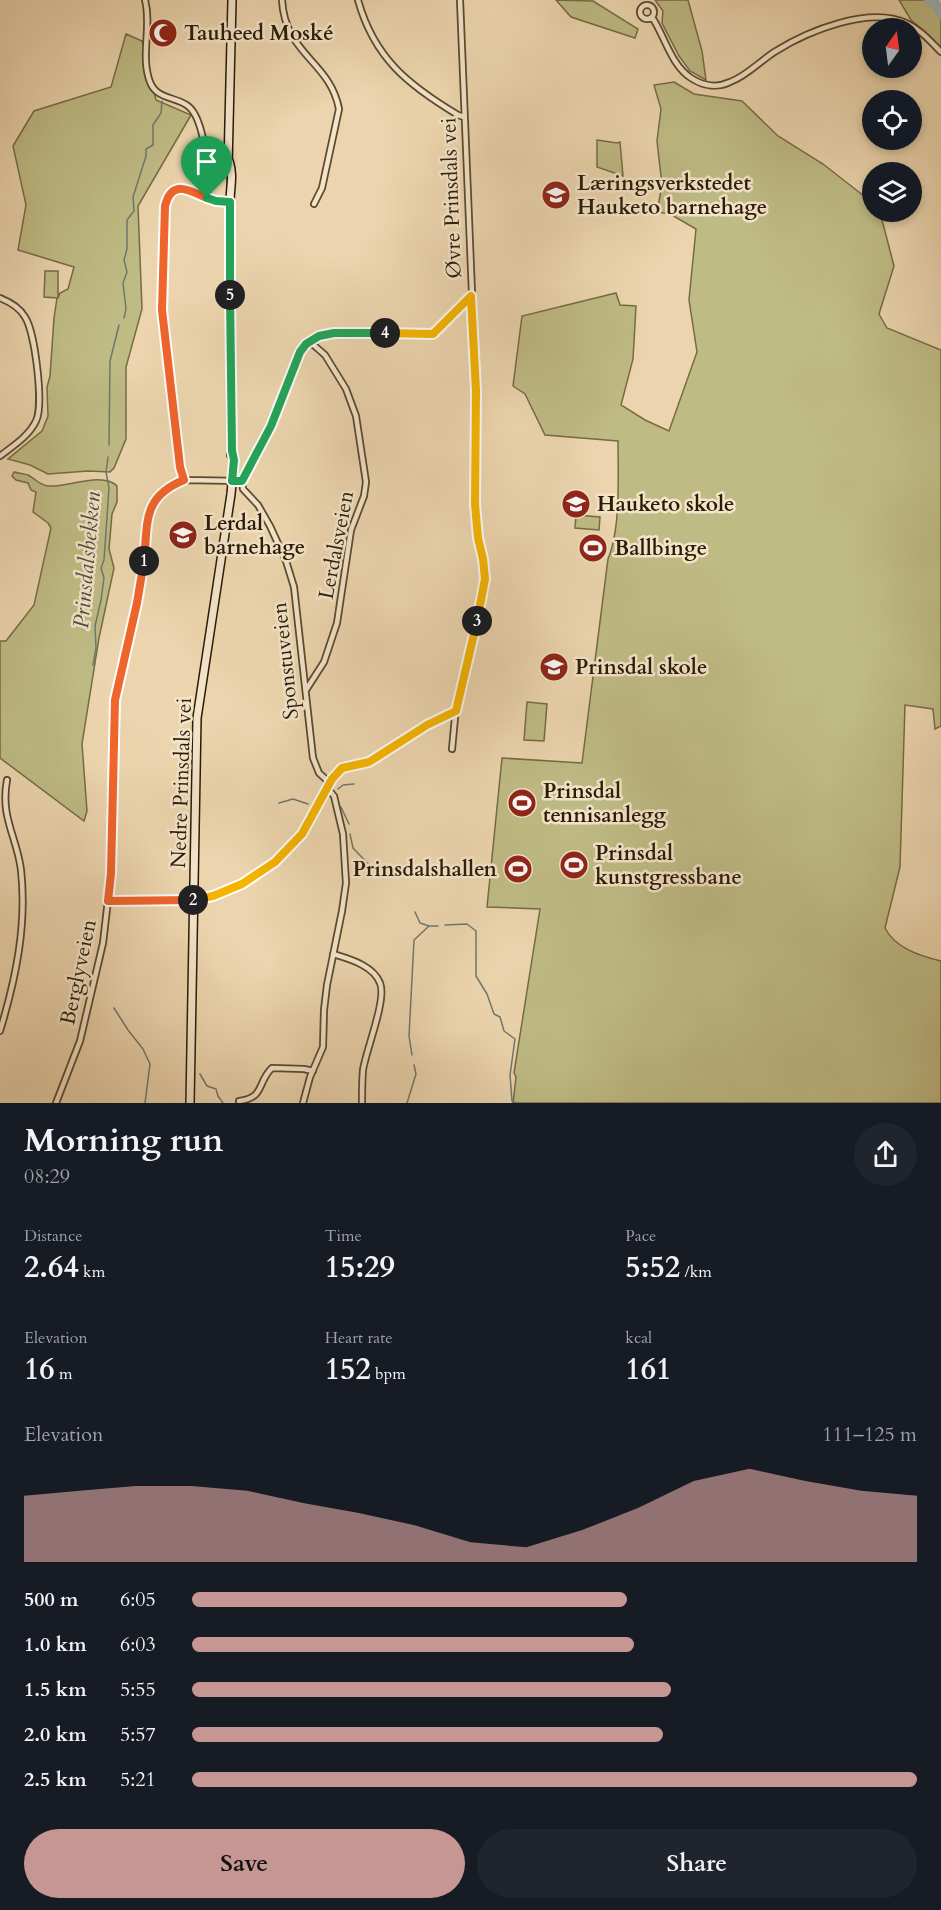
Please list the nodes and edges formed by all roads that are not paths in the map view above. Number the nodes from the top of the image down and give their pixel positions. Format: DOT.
graph roads {
  1 [pos="146,0"];
  2 [pos="232,0"];
  3 [pos="282,0"];
  4 [pos="358,0"];
  5 [pos="460,0"];
  6 [pos="652,17"];
  7 [pos="941,52"];
  8 [pos="464,117"];
  9 [pos="207,198"];
  10 [pos="230,202"];
  11 [pos="314,204"];
  12 [pos="471,296"];
  13 [pos="0,298"];
  14 [pos="309,341"];
  15 [pos="0,456"];
  16 [pos="184,480"];
  17 [pos="231,481"];
  18 [pos="242,481"];
  19 [pos="306,690"];
  20 [pos="456,711"];
  21 [pos="452,749"];
  22 [pos="7,780"];
  23 [pos="329,786"];
  24 [pos="194,900"];
  25 [pos="108,901"];
  26 [pos="333,954"];
  27 [pos="0,1031"];
  28 [pos="313,1071"];
  29 [pos="239,1101"];
  30 [pos="56,1103"];
  31 [pos="190,1103"];
  32 [pos="303,1103"];
  33 [pos="362,1103"];
  1 -- 9 [label="street"];
  2 -- 10 [label="main road, Nedre Prinsdals vei"];
  3 -- 11 [label="street"];
  4 -- 8 [label="street"];
  5 -- 8 [label="street, Øvre Prinsdals vei"];
  6 -- 7 [label="street"];
  8 -- 12 [label="street, Øvre Prinsdals vei"];
  9 -- 10 [label="street"];
  9 -- 16 [label="street"];
  10 -- 17 [label="main road, Nedre Prinsdals vei"];
  12 -- 14 [label="street"];
  12 -- 20 [label="street, Øvre Prinsdals vei"];
  13 -- 15 [label="street"];
  14 -- 18 [label="street"];
  14 -- 19 [label="street, Lerdalsveien"];
  16 -- 17 [label="street"];
  16 -- 25 [label="street, Berglyveien"];
  17 -- 18 [label="street"];
  17 -- 24 [label="main road, Nedre Prinsdals vei"];
  18 -- 19 [label="street, Sponstuveien"];
  19 -- 23 [label="street, Sponstuveien"];
  20 -- 21 [label="street, Øvre Prinsdals vei"];
  20 -- 23 [label="street"];
  22 -- 27 [label="street"];
  23 -- 24 [label="street"];
  23 -- 26 [label="street, Sponstuveien"];
  24 -- 25 [label="street"];
  24 -- 31 [label="main road, Nedre Prinsdals vei"];
  25 -- 30 [label="street, Berglyveien"];
  26 -- 28 [label="street, Sponstuveien"];
  26 -- 33 [label="street"];
  28 -- 29 [label="street"];
  28 -- 32 [label="street, Sponstuveien"];
}
